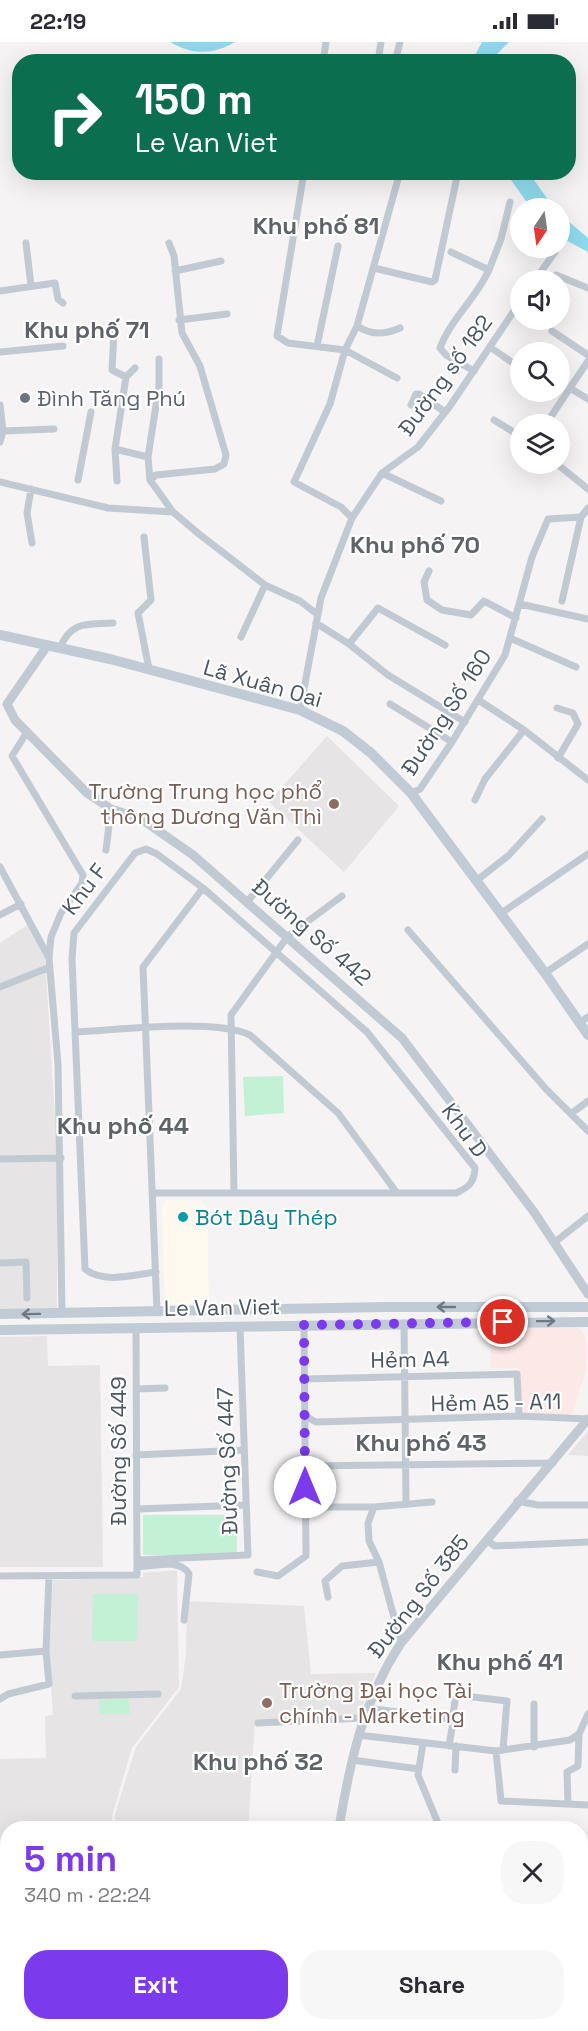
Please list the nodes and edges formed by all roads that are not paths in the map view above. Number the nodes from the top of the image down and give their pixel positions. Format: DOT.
graph roads {
  1 [pos="303,180"];
  2 [pos="398,180"];
  3 [pos="456,180"];
  4 [pos="510,202"];
  5 [pos="26,243"];
  6 [pos="169,243"];
  7 [pos="338,246"];
  8 [pos="452,252"];
  9 [pos="221,261"];
  10 [pos="374,268"];
  11 [pos="489,270"];
  12 [pos="175,271"];
  13 [pos="570,280"];
  14 [pos="31,286"];
  15 [pos="588,288"];
  16 [pos="0,291"];
  17 [pos="63,303"];
  18 [pos="227,314"];
  19 [pos="510,317"];
  20 [pos="179,320"];
  21 [pos="357,326"];
  22 [pos="400,328"];
  23 [pos="552,331"];
  24 [pos="114,332"];
  25 [pos="63,346"];
  26 [pos="317,346"];
  27 [pos="490,347"];
  28 [pos="345,350"];
  29 [pos="0,352"];
  30 [pos="588,355"];
  31 [pos="159,359"];
  32 [pos="510,361"];
  33 [pos="588,361"];
  34 [pos="135,368"];
  35 [pos="474,371"];
  36 [pos="126,377"];
  37 [pos="397,378"];
  38 [pos="570,388"];
  39 [pos="588,399"];
  40 [pos="0,405"];
  41 [pos="411,405"];
  42 [pos="91,412"];
  43 [pos="445,412"];
  44 [pos="494,420"];
  45 [pos="54,429"];
  46 [pos="510,430"];
  47 [pos="3,431"];
  48 [pos="0,442"];
  49 [pos="115,449"];
  50 [pos="148,456"];
  51 [pos="382,473"];
  52 [pos="569,474"];
  53 [pos="78,480"];
  54 [pos="150,480"];
  55 [pos="117,481"];
  56 [pos="0,482"];
  57 [pos="31,489"];
  58 [pos="588,489"];
  59 [pos="441,501"];
  60 [pos="588,508"];
  61 [pos="173,512"];
  62 [pos="581,517"];
  63 [pos="352,518"];
  64 [pos="144,537"];
  65 [pos="32,543"];
  66 [pos="429,571"];
  67 [pos="265,585"];
  68 [pos="562,601"];
  69 [pos="520,604"];
  70 [pos="317,614"];
  71 [pos="516,618"];
  72 [pos="588,619"];
  73 [pos="113,623"];
  74 [pos="316,623"];
  75 [pos="0,635"];
  76 [pos="241,637"];
  77 [pos="510,638"];
  78 [pos="349,644"];
  79 [pos="445,645"];
  80 [pos="47,646"];
  81 [pos="60,648"];
  82 [pos="576,667"];
  83 [pos="149,669"];
  84 [pos="480,701"];
  85 [pos="390,704"];
  86 [pos="4,706"];
  87 [pos="557,708"];
  88 [pos="300,710"];
  89 [pos="465,722"];
  90 [pos="524,730"];
  91 [pos="27,732"];
  92 [pos="452,742"];
  93 [pos="558,758"];
  94 [pos="588,780"];
  95 [pos="411,793"];
  96 [pos="475,800"];
  97 [pos="111,809"];
  98 [pos="542,819"];
  99 [pos="298,840"];
  100 [pos="106,850"];
  101 [pos="588,855"];
  102 [pos="1,872"];
  103 [pos="476,881"];
  104 [pos="203,888"];
  105 [pos="342,896"];
  106 [pos="248,901"];
  107 [pos="21,904"];
  108 [pos="500,914"];
  109 [pos="0,915"];
  110 [pos="408,930"];
  111 [pos="288,936"];
  112 [pos="588,944"];
  113 [pos="275,953"];
  114 [pos="49,958"];
  115 [pos="50,967"];
  116 [pos="545,973"];
  117 [pos="0,987"];
  118 [pos="584,1019"];
  119 [pos="147,1028"];
  120 [pos="232,1028"];
  121 [pos="75,1032"];
  122 [pos="588,1035"];
  123 [pos="588,1101"];
  124 [pos="572,1113"];
  125 [pos="588,1131"];
  126 [pos="61,1158"];
  127 [pos="0,1159"];
  128 [pos="234,1192"];
  129 [pos="153,1193"];
  130 [pos="397,1193"];
  131 [pos="588,1216"];
  132 [pos="555,1242"];
  133 [pos="0,1263"];
  134 [pos="156,1272"];
  135 [pos="588,1294"];
  136 [pos="27,1298"];
  137 [pos="588,1306"];
  138 [pos="404,1307"];
  139 [pos="157,1311"];
  140 [pos="135,1312"];
  141 [pos="62,1313"];
  142 [pos="85,1313"];
  143 [pos="0,1314"];
  144 [pos="588,1322"];
  145 [pos="404,1323"];
  146 [pos="304,1325"];
  147 [pos="240,1326"];
  148 [pos="86,1328"];
  149 [pos="135,1328"];
  150 [pos="62,1329"];
  151 [pos="0,1330"];
  152 [pos="405,1377"];
  153 [pos="305,1379"];
  154 [pos="165,1388"];
  155 [pos="136,1389"];
  156 [pos="305,1416"];
  157 [pos="519,1416"];
  158 [pos="588,1419"];
  159 [pos="405,1421"];
  160 [pos="244,1450"];
  161 [pos="136,1455"];
  162 [pos="554,1463"];
  163 [pos="406,1465"];
  164 [pos="305,1466"];
  165 [pos="518,1501"];
  166 [pos="406,1502"];
  167 [pos="432,1502"];
  168 [pos="246,1505"];
  169 [pos="588,1505"];
  170 [pos="306,1507"];
  171 [pos="374,1507"];
  172 [pos="137,1509"];
  173 [pos="486,1540"];
  174 [pos="588,1542"];
  175 [pos="379,1562"];
  176 [pos="137,1567"];
  177 [pos="257,1572"];
  178 [pos="0,1576"];
  179 [pos="49,1576"];
  180 [pos="328,1598"];
  181 [pos="184,1620"];
  182 [pos="401,1643"];
  183 [pos="46,1652"];
  184 [pos="0,1655"];
  185 [pos="158,1694"];
  186 [pos="75,1696"];
  187 [pos="0,1699"];
  188 [pos="534,1704"];
  189 [pos="365,1713"];
  190 [pos="588,1714"];
  191 [pos="453,1720"];
  192 [pos="258,1723"];
  193 [pos="579,1734"];
  194 [pos="358,1735"];
  195 [pos="423,1743"];
  196 [pos="453,1746"];
  197 [pos="534,1747"];
  198 [pos="499,1751"];
  199 [pos="352,1760"];
  200 [pos="419,1769"];
  201 [pos="455,1770"];
  202 [pos="568,1804"];
  203 [pos="588,1805"];
  204 [pos="340,1821"];
  205 [pos="437,1821"];
  1 -- 26 [label="street"];
  2 -- 10 [label="street"];
  3 -- 10 [label="street"];
  4 -- 11 [label="street"];
  5 -- 14 [label="street"];
  6 -- 12 [label="street"];
  7 -- 26 [label="street"];
  8 -- 11 [label="street"];
  9 -- 12 [label="street"];
  10 -- 21 [label="street"];
  11 -- 35 [label="street"];
  12 -- 20 [label="street"];
  13 -- 15 [label="street"];
  14 -- 16 [label="street"];
  14 -- 17 [label="street"];
  18 -- 20 [label="street"];
  19 -- 27 [label="street, Đường số 182"];
  20 -- 54 [label="street"];
  21 -- 22 [label="street"];
  21 -- 28 [label="street"];
  23 -- 30 [label="street"];
  24 -- 36 [label="street"];
  25 -- 29 [label="street"];
  26 -- 28 [label="street"];
  27 -- 32 [label="street"];
  27 -- 35 [label="street, Đường số 182"];
  28 -- 37 [label="street"];
  28 -- 63 [label="street"];
  31 -- 50 [label="street"];
  33 -- 38 [label="street"];
  34 -- 36 [label="street"];
  35 -- 43 [label="street, Đường số 182"];
  36 -- 49 [label="street"];
  38 -- 39 [label="street"];
  40 -- 47 [label="street"];
  41 -- 43 [label="street"];
  42 -- 53 [label="street"];
  43 -- 51 [label="street, Đường số 182"];
  44 -- 46 [label="street"];
  45 -- 47 [label="street"];
  47 -- 48 [label="street"];
  49 -- 50 [label="street"];
  49 -- 55 [label="street"];
  50 -- 54 [label="street"];
  51 -- 59 [label="street"];
  51 -- 63 [label="street, Đường số 182"];
  52 -- 58 [label="street"];
  54 -- 61 [label="street"];
  56 -- 57 [label="street"];
  57 -- 61 [label="street"];
  57 -- 65 [label="street"];
  60 -- 62 [label="street"];
  61 -- 67 [label="street"];
  62 -- 68 [label="street"];
  62 -- 69 [label="street, Đường Số 160"];
  63 -- 70 [label="street, Đường số 182"];
  64 -- 83 [label="street"];
  66 -- 71 [label="street"];
  67 -- 70 [label="street"];
  67 -- 76 [label="street"];
  69 -- 71 [label="street, Đường Số 160"];
  69 -- 72 [label="street"];
  70 -- 74 [label="street, Đường số 182"];
  71 -- 77 [label="street, Đường Số 160"];
  73 -- 81 [label="street"];
  74 -- 78 [label="street"];
  74 -- 88 [label="street"];
  75 -- 80 [label="main road, Lã Xuân Oai"];
  77 -- 82 [label="street"];
  77 -- 84 [label="street, Đường Số 160"];
  78 -- 79 [label="street"];
  78 -- 89 [label="street"];
  80 -- 81 [label="main road, Lã Xuân Oai"];
  80 -- 86 [label="street, Đường Số 442"];
  81 -- 83 [label="main road, Lã Xuân Oai"];
  83 -- 88 [label="main road, Lã Xuân Oai"];
  84 -- 89 [label="street, Đường Số 160"];
  84 -- 90 [label="street"];
  85 -- 92 [label="street"];
  86 -- 91 [label="street, Đường Số 442"];
  87 -- 93 [label="street"];
  88 -- 95 [label="main road, Lã Xuân Oai"];
  89 -- 92 [label="street, Đường Số 160"];
  90 -- 93 [label="street"];
  90 -- 96 [label="street"];
  91 -- 97 [label="street, Đường Số 442"];
  91 -- 114 [label="street"];
  92 -- 95 [label="street, Đường Số 160"];
  93 -- 94 [label="street"];
  95 -- 103 [label="main road, Lã Xuân Oai"];
  97 -- 100 [label="street"];
  97 -- 106 [label="street, Đường Số 442"];
  98 -- 103 [label="street"];
  99 -- 106 [label="street"];
  101 -- 108 [label="street"];
  102 -- 107 [label="street"];
  103 -- 108 [label="main road, Lã Xuân Oai"];
  104 -- 113 [label="street, Khu F"];
  104 -- 119 [label="street"];
  104 -- 121 [label="street, Khu F"];
  105 -- 111 [label="street"];
  106 -- 111 [label="street, Đường Số 442"];
  107 -- 109 [label="street"];
  107 -- 114 [label="street"];
  108 -- 116 [label="main road, Lã Xuân Oai"];
  110 -- 124 [label="street"];
  111 -- 113 [label="street"];
  111 -- 132 [label="street, Đường Số 442"];
  112 -- 116 [label="street"];
  113 -- 120 [label="street"];
  113 -- 130 [label="street, Khu D"];
  114 -- 115 [label="street"];
  115 -- 117 [label="street"];
  115 -- 126 [label="street"];
  116 -- 118 [label="main road, Lã Xuân Oai"];
  118 -- 122 [label="main road, Lã Xuân Oai"];
  119 -- 120 [label="street"];
  119 -- 121 [label="street"];
  119 -- 129 [label="street"];
  120 -- 128 [label="street"];
  120 -- 130 [label="street"];
  121 -- 134 [label="street, Khu F"];
  123 -- 124 [label="street"];
  124 -- 125 [label="street"];
  126 -- 127 [label="street"];
  126 -- 141 [label="street"];
  128 -- 129 [label="street"];
  128 -- 130 [label="street"];
  129 -- 134 [label="street"];
  131 -- 132 [label="street"];
  132 -- 135 [label="street, Đường Số 442"];
  133 -- 136 [label="street"];
  134 -- 139 [label="street"];
  137 -- 138 [label="main road, Le Van Viet, one-way"];
  138 -- 139 [label="main road, Le Van Viet"];
  138 -- 145 [label="main road"];
  139 -- 140 [label="main road, Le Van Viet"];
  140 -- 142 [label="main road, Le Van Viet"];
  140 -- 149 [label="main road"];
  141 -- 142 [label="main road, Le Van Viet"];
  141 -- 143 [label="main road, Le Van Viet, one-way"];
  141 -- 150 [label="main road"];
  142 -- 148 [label="main road"];
  145 -- 144 [label="main road, Le Van Viet, one-way"];
  145 -- 146 [label="main road, Le Van Viet"];
  145 -- 152 [label="street"];
  146 -- 147 [label="main road, Le Van Viet"];
  146 -- 153 [label="street"];
  147 -- 149 [label="main road, Le Van Viet"];
  147 -- 160 [label="street, Đường Số 447"];
  148 -- 149 [label="main road, Le Van Viet"];
  148 -- 150 [label="main road, Le Van Viet"];
  149 -- 155 [label="street, Đường Số 449"];
  150 -- 151 [label="main road, Le Van Viet"];
  152 -- 153 [label="street, Hẻm A4"];
  152 -- 157 [label="street, Hẻm A4"];
  152 -- 159 [label="street"];
  153 -- 156 [label="street"];
  154 -- 155 [label="street"];
  155 -- 161 [label="street, Đường Số 449"];
  156 -- 159 [label="street, Hẻm A5 - A11"];
  156 -- 164 [label="street"];
  157 -- 158 [label="street, Hẻm A5 - A11"];
  157 -- 159 [label="street, Hẻm A5 - A11"];
  158 -- 162 [label="street, Đường Số 385"];
  159 -- 163 [label="street"];
  160 -- 161 [label="street"];
  160 -- 168 [label="street, Đường Số 447"];
  161 -- 172 [label="street, Đường Số 449"];
  162 -- 163 [label="street"];
  162 -- 165 [label="street, Đường Số 385"];
  163 -- 164 [label="street"];
  163 -- 166 [label="street"];
  164 -- 170 [label="street"];
  165 -- 169 [label="street"];
  165 -- 173 [label="street, Đường Số 385"];
  166 -- 167 [label="street"];
  166 -- 171 [label="street"];
  168 -- 172 [label="street"];
  168 -- 176 [label="street, Đường Số 447"];
  170 -- 171 [label="street"];
  170 -- 177 [label="street"];
  171 -- 175 [label="street"];
  172 -- 176 [label="street, Đường Số 449"];
  173 -- 174 [label="street"];
  173 -- 182 [label="street, Đường Số 385"];
  175 -- 180 [label="street"];
  175 -- 182 [label="street"];
  176 -- 179 [label="street"];
  176 -- 181 [label="street"];
  178 -- 179 [label="street"];
  179 -- 183 [label="street"];
  182 -- 189 [label="street, Đường Số 385"];
  183 -- 184 [label="street"];
  183 -- 187 [label="street"];
  185 -- 186 [label="street"];
  188 -- 197 [label="street"];
  189 -- 191 [label="street"];
  189 -- 192 [label="street"];
  189 -- 194 [label="street, Đường Số 385"];
  190 -- 193 [label="street"];
  191 -- 196 [label="street"];
  191 -- 198 [label="street"];
  193 -- 197 [label="street"];
  193 -- 202 [label="street"];
  194 -- 195 [label="street"];
  194 -- 199 [label="street, Đường Số 385"];
  195 -- 196 [label="street"];
  195 -- 200 [label="street"];
  196 -- 198 [label="street"];
  196 -- 201 [label="street"];
  197 -- 198 [label="street"];
  198 -- 202 [label="street"];
  199 -- 200 [label="street"];
  199 -- 204 [label="street, Đường Số 385"];
  200 -- 205 [label="street"];
  202 -- 203 [label="street"];
}
